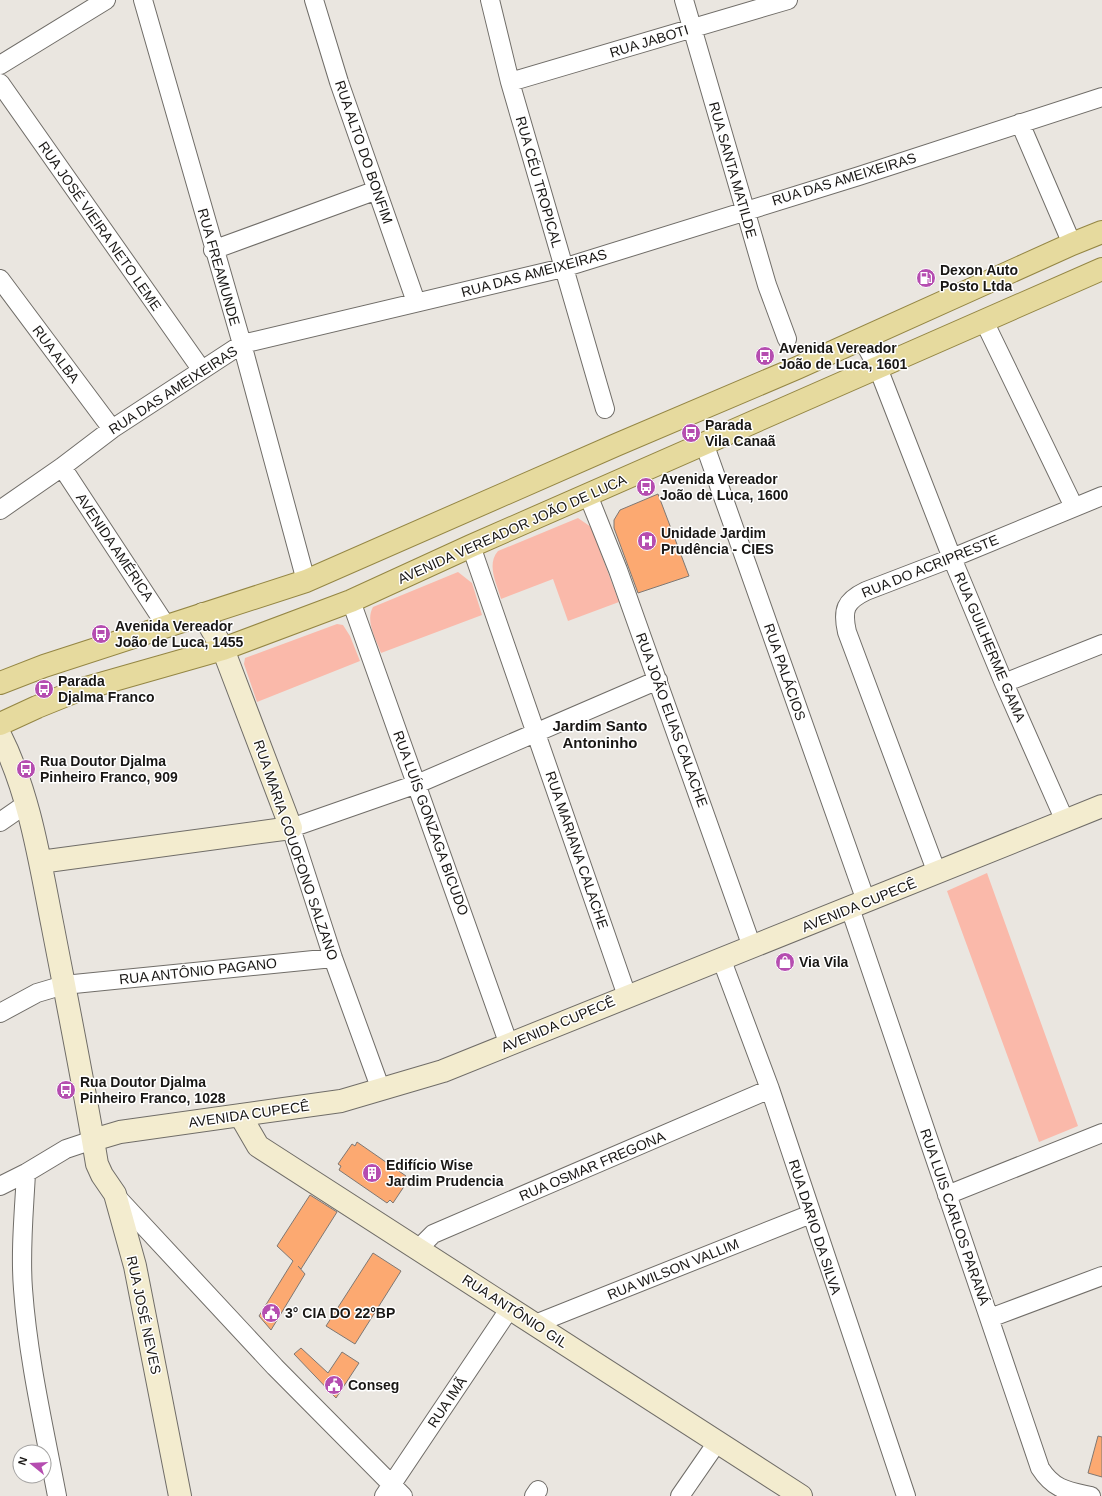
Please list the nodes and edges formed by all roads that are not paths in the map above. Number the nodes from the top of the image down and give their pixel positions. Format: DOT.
graph roads {
  1 [pos="106,0"];
  2 [pos="143,0"];
  3 [pos="314,0"];
  4 [pos="490,0"];
  5 [pos="684,0"];
  6 [pos="788,0"];
  7 [pos="692,28"];
  8 [pos="0,65"];
  9 [pos="510,82"];
  10 [pos="0,83"];
  11 [pos="1102,97"];
  12 [pos="1020,123"];
  13 [pos="376,190"];
  14 [pos="745,210"];
  15 [pos="1102,232"];
  16 [pos="1072,244"];
  17 [pos="214,250"];
  18 [pos="563,268"];
  19 [pos="1102,269"];
  20 [pos="0,279"];
  21 [pos="416,302"];
  22 [pos="984,321"];
  23 [pos="787,339"];
  24 [pos="862,339"];
  25 [pos="242,344"];
  26 [pos="878,368"];
  27 [pos="201,369"];
  28 [pos="605,410"];
  29 [pos="112,429"];
  30 [pos="704,443"];
  31 [pos="62,467"];
  32 [pos="588,496"];
  33 [pos="1102,496"];
  34 [pos="2,503"];
  35 [pos="1074,506"];
  36 [pos="471,546"];
  37 [pos="952,558"];
  38 [pos="306,581"];
  39 [pos="351,601"];
  40 [pos="203,614"];
  41 [pos="167,627"];
  42 [pos="1102,644"];
  43 [pos="223,649"];
  44 [pos="658,680"];
  45 [pos="0,683"];
  46 [pos="1004,683"];
  47 [pos="0,724"];
  48 [pos="537,733"];
  49 [pos="0,735"];
  50 [pos="417,784"];
  51 [pos="26,804"];
  52 [pos="1102,806"];
  53 [pos="1065,821"];
  54 [pos="0,822"];
  55 [pos="291,828"];
  56 [pos="40,862"];
  57 [pos="937,874"];
  58 [pos="858,905"];
  59 [pos="752,947"];
  60 [pos="333,958"];
  61 [pos="721,958"];
  62 [pos="64,985"];
  63 [pos="627,996"];
  64 [pos="0,1013"];
  65 [pos="509,1045"];
  66 [pos="770,1089"];
  67 [pos="381,1090"];
  68 [pos="240,1115"];
  69 [pos="1102,1133"];
  70 [pos="93,1140"];
  71 [pos="26,1173"];
  72 [pos="0,1186"];
  73 [pos="115,1194"];
  74 [pos="947,1195"];
  75 [pos="811,1214"];
  76 [pos="418,1249"];
  77 [pos="1102,1276"];
  78 [pos="510,1308"];
  79 [pos="990,1318"];
  80 [pos="535,1324"];
  81 [pos="718,1441"];
  82 [pos="393,1492"];
  83 [pos="57,1496"];
  84 [pos="180,1496"];
  85 [pos="680,1496"];
  86 [pos="801,1496"];
  87 [pos="906,1496"];
  88 [pos="1091,1496"];
  1 -- 8 [label="street"];
  2 -- 17 [label="street, RUA FREAMUNDE"];
  3 -- 13 [label="street, RUA ALTO DO BONFIM"];
  4 -- 9 [label="street, RUA CÉU TROPICAL"];
  5 -- 7 [label="street, RUA SANTA MATILDE"];
  6 -- 7 [label="street, RUA JABOTI"];
  7 -- 9 [label="street, RUA JABOTI"];
  7 -- 14 [label="street, RUA SANTA MATILDE"];
  9 -- 18 [label="street, RUA CÉU TROPICAL"];
  10 -- 27 [label="street, RUA JOSÉ VIEIRA NETO LEME"];
  11 -- 12 [label="street, RUA DAS AMEIXEIRAS"];
  12 -- 14 [label="street, RUA DAS AMEIXEIRAS"];
  12 -- 16 [label="street"];
  13 -- 17 [label="street"];
  13 -- 21 [label="street, RUA ALTO DO BONFIM"];
  14 -- 18 [label="street, RUA DAS AMEIXEIRAS"];
  14 -- 23 [label="street, RUA SANTA MATILDE"];
  15 -- 16 [label="main road"];
  16 -- 24 [label="main road"];
  17 -- 25 [label="street, RUA FREAMUNDE"];
  18 -- 21 [label="street, RUA DAS AMEIXEIRAS"];
  18 -- 28 [label="street, RUA CÉU TROPICAL"];
  19 -- 22 [label="main road, AVENIDA VEREADOR JOÃO DE LUCA"];
  20 -- 29 [label="street, RUA ALBA"];
  21 -- 25 [label="street, RUA DAS AMEIXEIRAS"];
  22 -- 26 [label="main road, AVENIDA VEREADOR JOÃO DE LUCA"];
  22 -- 35 [label="street"];
  24 -- 26 [label="street, RUA GUILHERME GAMA"];
  24 -- 38 [label="main road"];
  25 -- 27 [label="street, RUA DAS AMEIXEIRAS"];
  25 -- 38 [label="street, RUA FREAMUNDE"];
  26 -- 30 [label="main road, AVENIDA VEREADOR JOÃO DE LUCA"];
  26 -- 37 [label="street, RUA GUILHERME GAMA"];
  27 -- 29 [label="street, RUA DAS AMEIXEIRAS"];
  29 -- 31 [label="street, RUA DAS AMEIXEIRAS"];
  30 -- 32 [label="main road, AVENIDA VEREADOR JOÃO DE LUCA"];
  30 -- 58 [label="street, RUA PALÁCIOS"];
  31 -- 34 [label="street, RUA DAS AMEIXEIRAS"];
  31 -- 41 [label="street, AVENIDA AMÉRICA"];
  32 -- 36 [label="main road, AVENIDA VEREADOR JOÃO DE LUCA"];
  32 -- 44 [label="street, RUA JOÃO ELIAS CALACHE"];
  33 -- 35 [label="street, RUA DO ACRIPRESTE"];
  35 -- 37 [label="street, RUA DO ACRIPRESTE"];
  36 -- 39 [label="main road, AVENIDA VEREADOR JOÃO DE LUCA"];
  36 -- 48 [label="street, RUA MARIANA CALACHE"];
  37 -- 46 [label="street, RUA GUILHERME GAMA"];
  37 -- 57 [label="street, RUA DO ACRIPRESTE"];
  38 -- 40 [label="main road"];
  39 -- 43 [label="main road, AVENIDA VEREADOR JOÃO DE LUCA"];
  39 -- 50 [label="street, RUA LUÍS GONZAGA BICUDO"];
  40 -- 41 [label="main road"];
  40 -- 43 [label="street, RUA MARIA COUOFONO SALZANO"];
  41 -- 45 [label="main road"];
  42 -- 46 [label="street"];
  43 -- 47 [label="main road, AVENIDA VEREADOR JOÃO DE LUCA"];
  43 -- 55 [label="street, RUA MARIA COUOFONO SALZANO"];
  44 -- 48 [label="street"];
  44 -- 59 [label="street, RUA JOÃO ELIAS CALACHE"];
  46 -- 53 [label="street, RUA GUILHERME GAMA"];
  48 -- 50 [label="street"];
  48 -- 63 [label="street, RUA MARIANA CALACHE"];
  49 -- 51 [label="street, RUA JOSÉ NEVES"];
  50 -- 55 [label="street"];
  50 -- 65 [label="street, RUA LUÍS GONZAGA BICUDO"];
  51 -- 54 [label="street"];
  51 -- 56 [label="street, RUA JOSÉ NEVES"];
  52 -- 53 [label="street, AVENIDA CUPECÊ"];
  53 -- 57 [label="street, AVENIDA CUPECÊ"];
  55 -- 56 [label="street"];
  55 -- 60 [label="street, RUA MARIA COUOFONO SALZANO"];
  56 -- 62 [label="street, RUA JOSÉ NEVES"];
  57 -- 58 [label="street, AVENIDA CUPECÊ"];
  58 -- 59 [label="street, AVENIDA CUPECÊ"];
  58 -- 74 [label="street, RUA LUIS CARLOS PARANÁ"];
  59 -- 61 [label="street, AVENIDA CUPECÊ"];
  60 -- 62 [label="street, RUA ANTÔNIO PAGANO"];
  60 -- 67 [label="street, RUA MARIA COUOFONO SALZANO"];
  61 -- 63 [label="street, AVENIDA CUPECÊ"];
  61 -- 66 [label="street, RUA DARIO DA SILVA"];
  62 -- 64 [label="street, RUA ANTÔNIO PAGANO"];
  62 -- 70 [label="street, RUA JOSÉ NEVES"];
  63 -- 65 [label="street, AVENIDA CUPECÊ"];
  65 -- 67 [label="street, AVENIDA CUPECÊ"];
  66 -- 75 [label="street, RUA DARIO DA SILVA"];
  66 -- 76 [label="street, RUA OSMAR FREGONA"];
  67 -- 68 [label="street, AVENIDA CUPECÊ"];
  68 -- 70 [label="street, AVENIDA CUPECÊ"];
  68 -- 76 [label="street, RUA ANTÔNIO GIL"];
  69 -- 74 [label="street"];
  70 -- 71 [label="street, AVENIDA CUPECÊ"];
  70 -- 73 [label="street, RUA JOSÉ NEVES"];
  71 -- 72 [label="street, AVENIDA CUPECÊ"];
  71 -- 83 [label="street"];
  73 -- 82 [label="street"];
  73 -- 84 [label="street, RUA JOSÉ NEVES"];
  74 -- 79 [label="street, RUA LUIS CARLOS PARANÁ"];
  75 -- 80 [label="street, RUA WILSON VALLIM"];
  75 -- 87 [label="street, RUA DARIO DA SILVA"];
  76 -- 78 [label="street, RUA ANTÔNIO GIL"];
  77 -- 79 [label="street"];
  78 -- 80 [label="street, RUA ANTÔNIO GIL"];
  78 -- 82 [label="street, RUA IMÃ"];
  79 -- 88 [label="street, RUA LUIS CARLOS PARANÁ"];
  80 -- 81 [label="street, RUA ANTÔNIO GIL"];
  81 -- 85 [label="street"];
  81 -- 86 [label="street, RUA ANTÔNIO GIL"];
}
